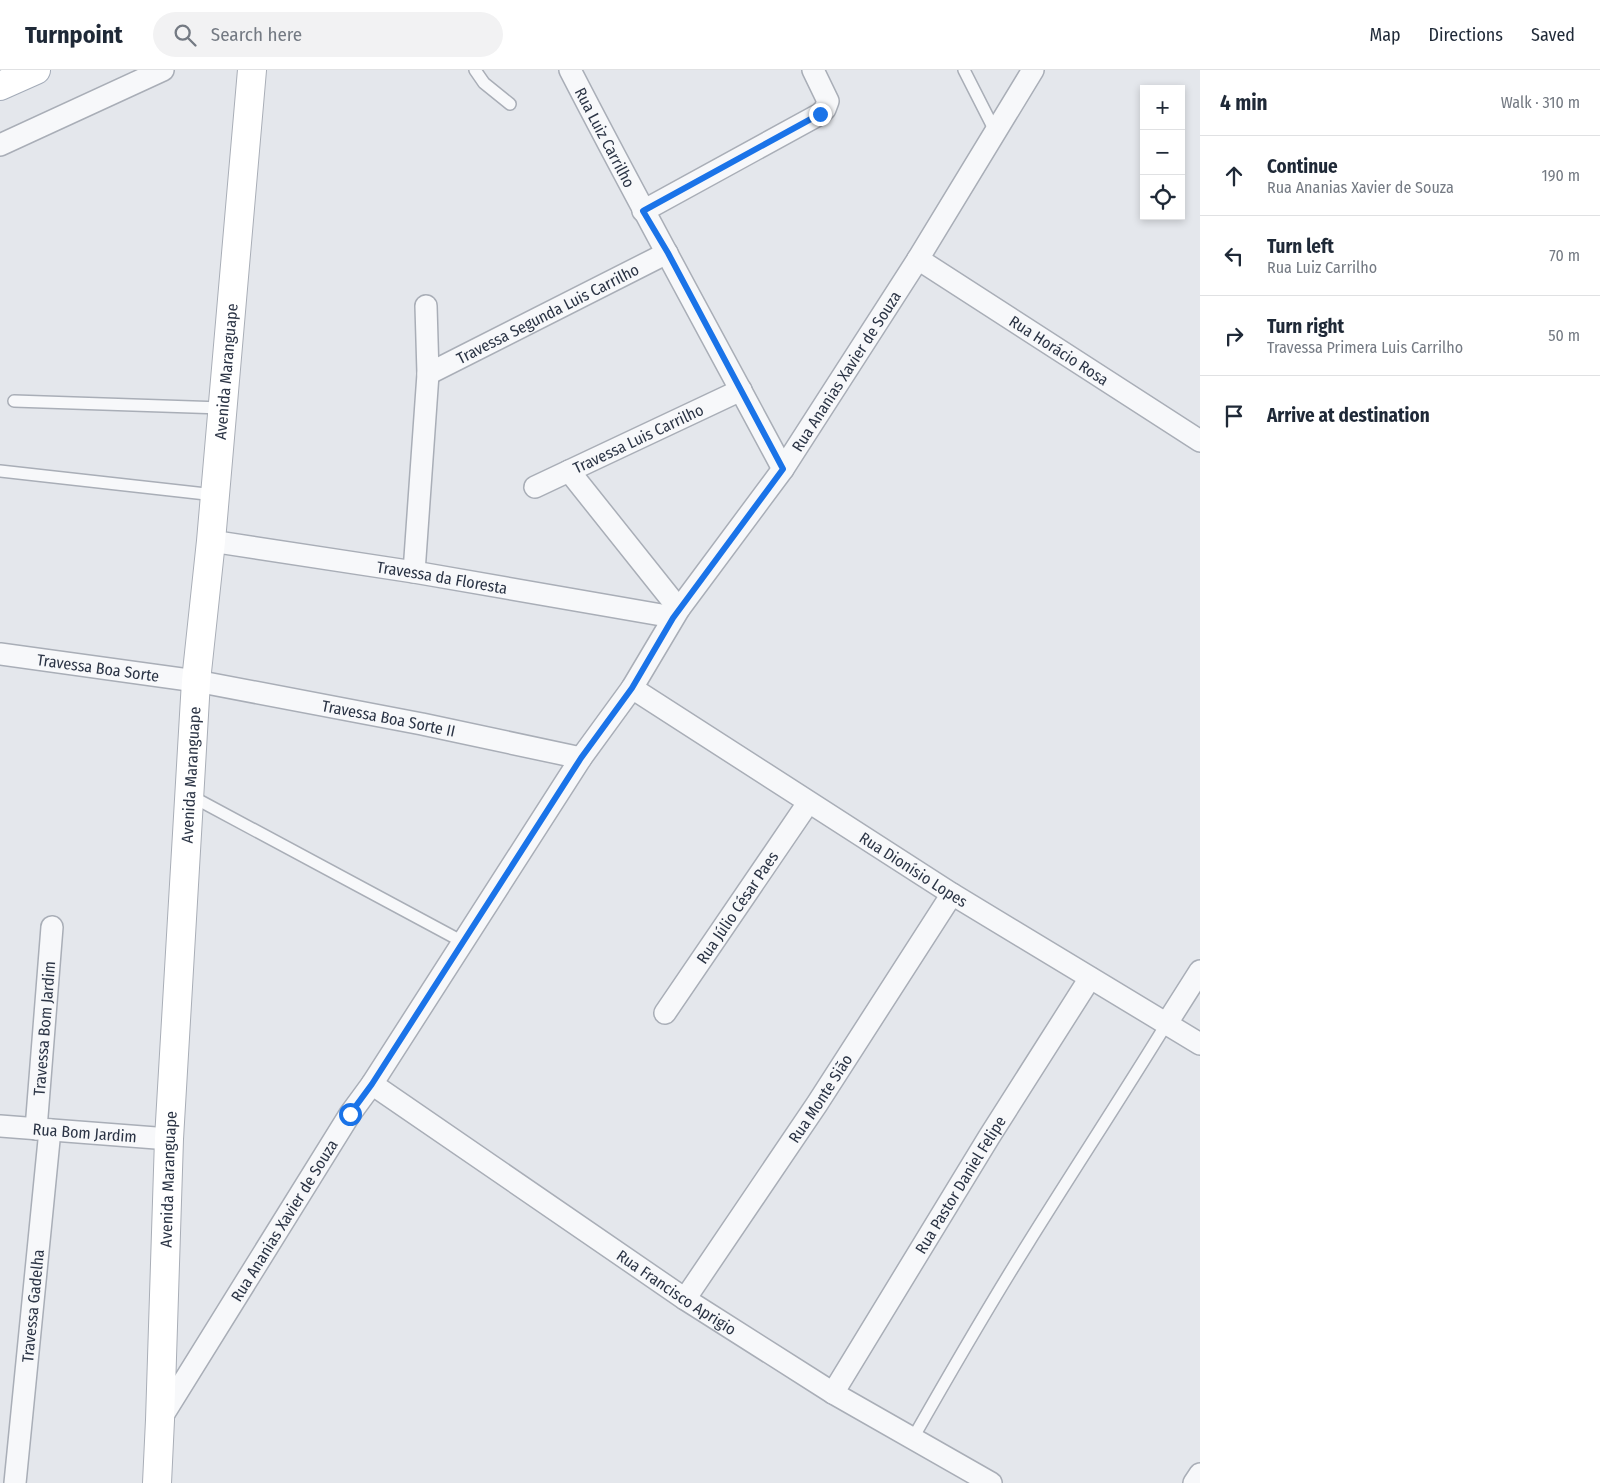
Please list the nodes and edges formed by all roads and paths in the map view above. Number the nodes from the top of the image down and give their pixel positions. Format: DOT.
graph roads {
  1 [pos="36,70"];
  2 [pos="163,70"];
  3 [pos="252,70"];
  4 [pos="475,70"];
  5 [pos="570,70"];
  6 [pos="814,70"];
  7 [pos="964,70"];
  8 [pos="1033,70"];
  9 [pos="0,86"];
  10 [pos="510,104"];
  11 [pos="995,131"];
  12 [pos="0,145"];
  13 [pos="643,211"];
  14 [pos="668,253"];
  15 [pos="918,259"];
  16 [pos="426,306"];
  17 [pos="428,374"];
  18 [pos="741,390"];
  19 [pos="14,401"];
  20 [pos="223,408"];
  21 [pos="1200,441"];
  22 [pos="783,469"];
  23 [pos="0,471"];
  24 [pos="569,471"];
  25 [pos="535,487"];
  26 [pos="215,495"];
  27 [pos="211,541"];
  28 [pos="414,572"];
  29 [pos="676,614"];
  30 [pos="0,654"];
  31 [pos="196,680"];
  32 [pos="632,688"];
  33 [pos="581,758"];
  34 [pos="190,796"];
  35 [pos="808,803"];
  36 [pos="952,894"];
  37 [pos="52,927"];
  38 [pos="463,942"];
  39 [pos="1200,971"];
  40 [pos="1090,978"];
  41 [pos="665,1013"];
  42 [pos="1167,1023"];
  43 [pos="1200,1044"];
  44 [pos="372,1084"];
  45 [pos="0,1126"];
  46 [pos="43,1129"];
  47 [pos="169,1139"];
  48 [pos="685,1299"];
  49 [pos="833,1393"];
  50 [pos="160,1420"];
  51 [pos="913,1438"];
  52 [pos="1200,1474"];
  53 [pos="16,1483"];
  54 [pos="157,1483"];
  55 [pos="991,1483"];
  56 [pos="1194,1483"];
  1 -- 9 [label="main road"];
  2 -- 12 [label="street"];
  3 -- 20 [label="main road, Avenida Maranguape"];
  4 -- 10 [label="lane"];
  5 -- 13 [label="street, Rua Luiz Carrilho"];
  6 -- 13 [label="street"];
  7 -- 11 [label="lane"];
  8 -- 11 [label="street, Rua Ananias Xavier de Souza"];
  11 -- 15 [label="street, Rua Ananias Xavier de Souza"];
  13 -- 14 [label="street, Rua Luiz Carrilho"];
  14 -- 17 [label="street, Travessa Segunda Luis Carrilho"];
  14 -- 18 [label="street, Rua Luiz Carrilho"];
  15 -- 21 [label="street, Rua Horácio Rosa"];
  15 -- 22 [label="street, Rua Ananias Xavier de Souza"];
  16 -- 17 [label="street"];
  17 -- 28 [label="street"];
  18 -- 22 [label="street, Rua Luiz Carrilho"];
  18 -- 24 [label="street, Travessa Luis Carrilho"];
  19 -- 20 [label="lane"];
  20 -- 26 [label="main road, Avenida Maranguape"];
  22 -- 29 [label="street, Rua Ananias Xavier de Souza"];
  23 -- 26 [label="lane"];
  24 -- 25 [label="street, Travessa Luis Carrilho"];
  24 -- 29 [label="street"];
  26 -- 27 [label="main road, Avenida Maranguape"];
  27 -- 28 [label="street, Travessa da Floresta"];
  27 -- 31 [label="main road, Avenida Maranguape"];
  28 -- 29 [label="street, Travessa da Floresta"];
  29 -- 32 [label="street, Rua Ananias Xavier de Souza"];
  30 -- 31 [label="street, Travessa Boa Sorte"];
  31 -- 33 [label="street, Travessa Boa Sorte II"];
  31 -- 34 [label="main road, Avenida Maranguape"];
  32 -- 33 [label="street, Rua Ananias Xavier de Souza"];
  32 -- 35 [label="street, Rua Dionísio Lopes"];
  33 -- 38 [label="street, Rua Ananias Xavier de Souza"];
  34 -- 38 [label="lane"];
  34 -- 47 [label="main road, Avenida Maranguape"];
  35 -- 36 [label="street, Rua Dionísio Lopes"];
  35 -- 41 [label="street, Rua Júlio César Paes"];
  36 -- 40 [label="street, Rua Dionísio Lopes"];
  36 -- 48 [label="street, Rua Monte Sião"];
  37 -- 46 [label="street, Travessa Bom Jardim"];
  38 -- 44 [label="street, Rua Ananias Xavier de Souza"];
  39 -- 42 [label="street"];
  40 -- 42 [label="street, Rua Dionísio Lopes"];
  40 -- 49 [label="street, Rua Pastor Daniel Felipe"];
  42 -- 43 [label="street, Rua Dionísio Lopes"];
  42 -- 51 [label="lane"];
  44 -- 48 [label="street, Rua Francisco Aprigio"];
  44 -- 50 [label="street, Rua Ananias Xavier de Souza"];
  45 -- 46 [label="street, Rua Bom Jardim"];
  46 -- 47 [label="street, Rua Bom Jardim"];
  46 -- 53 [label="street, Travessa Gadelha"];
  47 -- 50 [label="main road, Avenida Maranguape"];
  48 -- 49 [label="street, Rua Francisco Aprigio"];
  49 -- 51 [label="street, Rua Francisco Aprigio"];
  50 -- 54 [label="main road, Avenida Maranguape"];
  51 -- 55 [label="street, Rua Francisco Aprigio"];
  52 -- 56 [label="street"];
}
